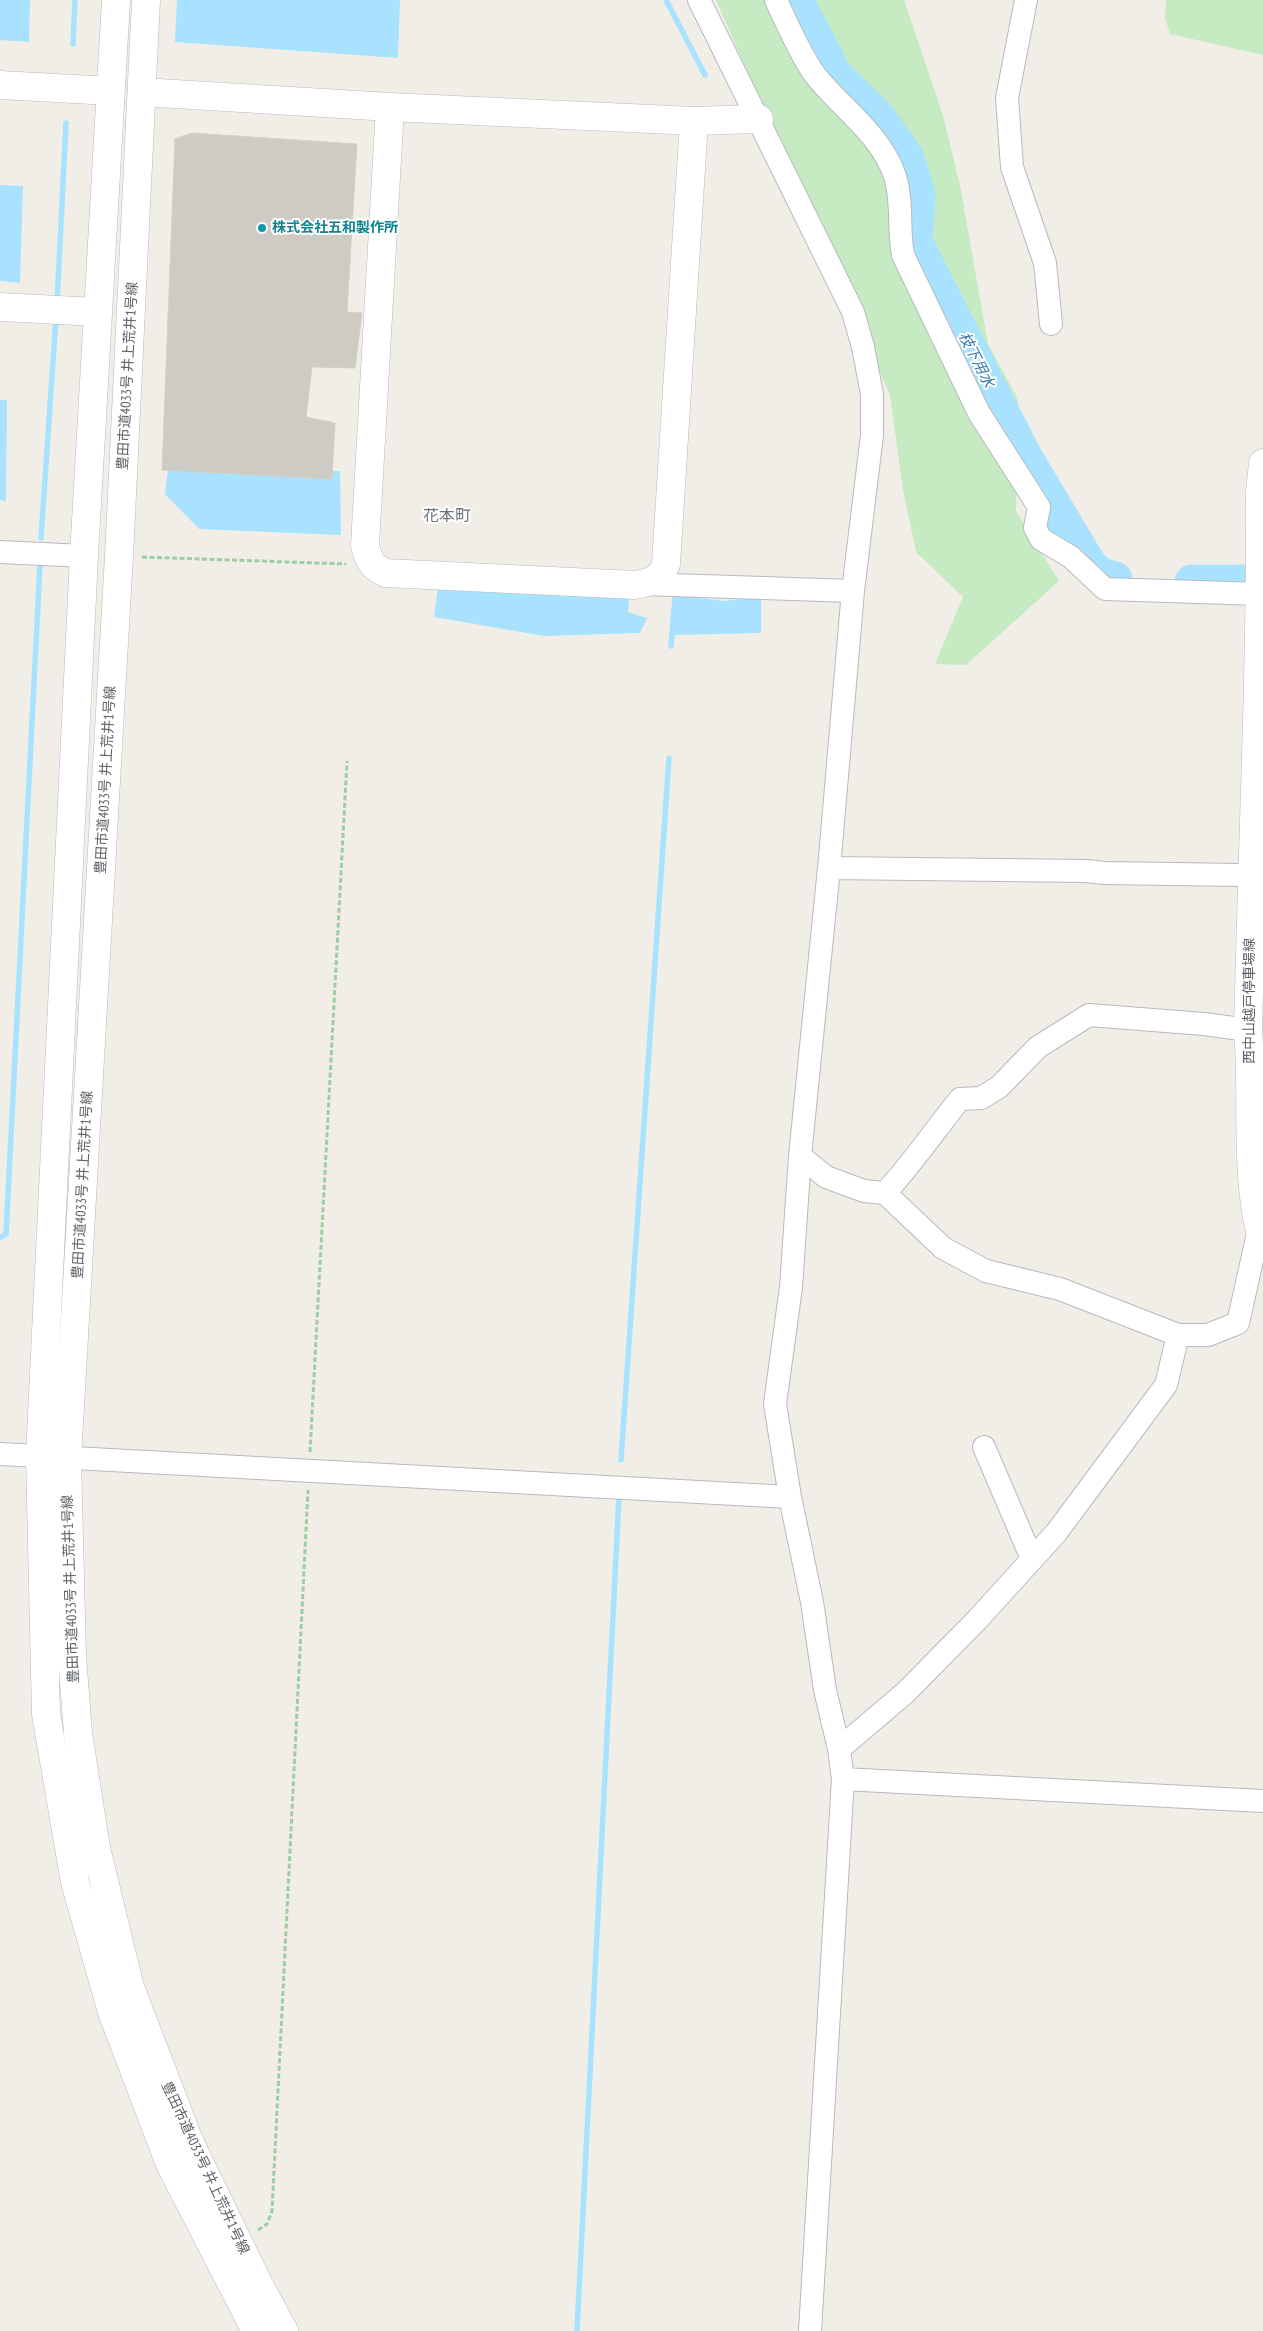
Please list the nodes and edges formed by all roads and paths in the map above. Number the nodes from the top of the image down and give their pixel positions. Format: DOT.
graph roads {
  1 [pos="116,0"];
  2 [pos="146,0"];
  3 [pos="699,0"];
  4 [pos="776,0"];
  5 [pos="1026,0"];
  6 [pos="0,85"];
  7 [pos="111,92"];
  8 [pos="142,92"];
  9 [pos="390,107"];
  10 [pos="759,119"];
  11 [pos="694,121"];
  12 [pos="0,307"];
  13 [pos="97,312"];
  14 [pos="1051,324"];
  15 [pos="1263,463"];
  16 [pos="0,552"];
  17 [pos="84,556"];
  18 [pos="119,556"];
  19 [pos="373,565"];
  20 [pos="642,584"];
  21 [pos="852,591"];
  22 [pos="1257,606"];
  23 [pos="347,761"];
  24 [pos="829,868"];
  25 [pos="1258,871"];
  26 [pos="1248,1030"];
  27 [pos="800,1156"];
  28 [pos="885,1193"];
  29 [pos="1261,1234"];
  30 [pos="1178,1335"];
  31 [pos="984,1447"];
  32 [pos="0,1454"];
  33 [pos="40,1456"];
  34 [pos="67,1458"];
  35 [pos="309,1470"];
  36 [pos="790,1497"];
  37 [pos="1032,1560"];
  38 [pos="840,1750"];
  39 [pos="843,1779"];
  40 [pos="1263,1801"];
  41 [pos="238,2243"];
  42 [pos="256,2331"];
  43 [pos="284,2331"];
  44 [pos="810,2331"];
  1 -- 7 [label="street, 豊田市道4033号 井上荒井1号線"];
  2 -- 8 [label="street, 豊田市道4033号 井上荒井1号線"];
  3 -- 10 [label="street"];
  4 -- 22 [label="street"];
  5 -- 14 [label="street"];
  6 -- 7 [label="street"];
  7 -- 13 [label="street, 豊田市道4033号 井上荒井1号線"];
  8 -- 9 [label="street"];
  8 -- 18 [label="street, 豊田市道4033号 井上荒井1号線"];
  9 -- 11 [label="street"];
  9 -- 19 [label="street"];
  10 -- 11 [label="street"];
  10 -- 21 [label="street"];
  11 -- 20 [label="street"];
  12 -- 13 [label="street"];
  13 -- 17 [label="street, 豊田市道4033号 井上荒井1号線"];
  15 -- 22 [label="street, 西中山越戸停車場線"];
  16 -- 17 [label="street"];
  17 -- 33 [label="street, 豊田市道4033号 井上荒井1号線"];
  18 -- 19 [label="path"];
  18 -- 34 [label="street, 豊田市道4033号 井上荒井1号線"];
  19 -- 20 [label="street"];
  20 -- 21 [label="street"];
  21 -- 24 [label="street"];
  22 -- 25 [label="street, 西中山越戸停車場線"];
  23 -- 35 [label="path"];
  24 -- 25 [label="street"];
  24 -- 27 [label="street"];
  25 -- 26 [label="street, 西中山越戸停車場線"];
  26 -- 28 [label="street"];
  26 -- 29 [label="street, 西中山越戸停車場線"];
  27 -- 28 [label="street"];
  27 -- 36 [label="street"];
  28 -- 30 [label="street"];
  29 -- 30 [label="street"];
  30 -- 37 [label="street"];
  31 -- 37 [label="street"];
  32 -- 33 [label="street"];
  33 -- 34 [label="street"];
  33 -- 42 [label="street, 豊田市道4033号 井上荒井1号線"];
  34 -- 35 [label="street"];
  34 -- 41 [label="street, 豊田市道4033号 井上荒井1号線"];
  35 -- 36 [label="street"];
  35 -- 41 [label="path"];
  36 -- 38 [label="street"];
  37 -- 38 [label="street"];
  38 -- 39 [label="street"];
  39 -- 40 [label="street"];
  39 -- 44 [label="street"];
  41 -- 43 [label="street, 豊田市道4033号 井上荒井1号線"];
}
